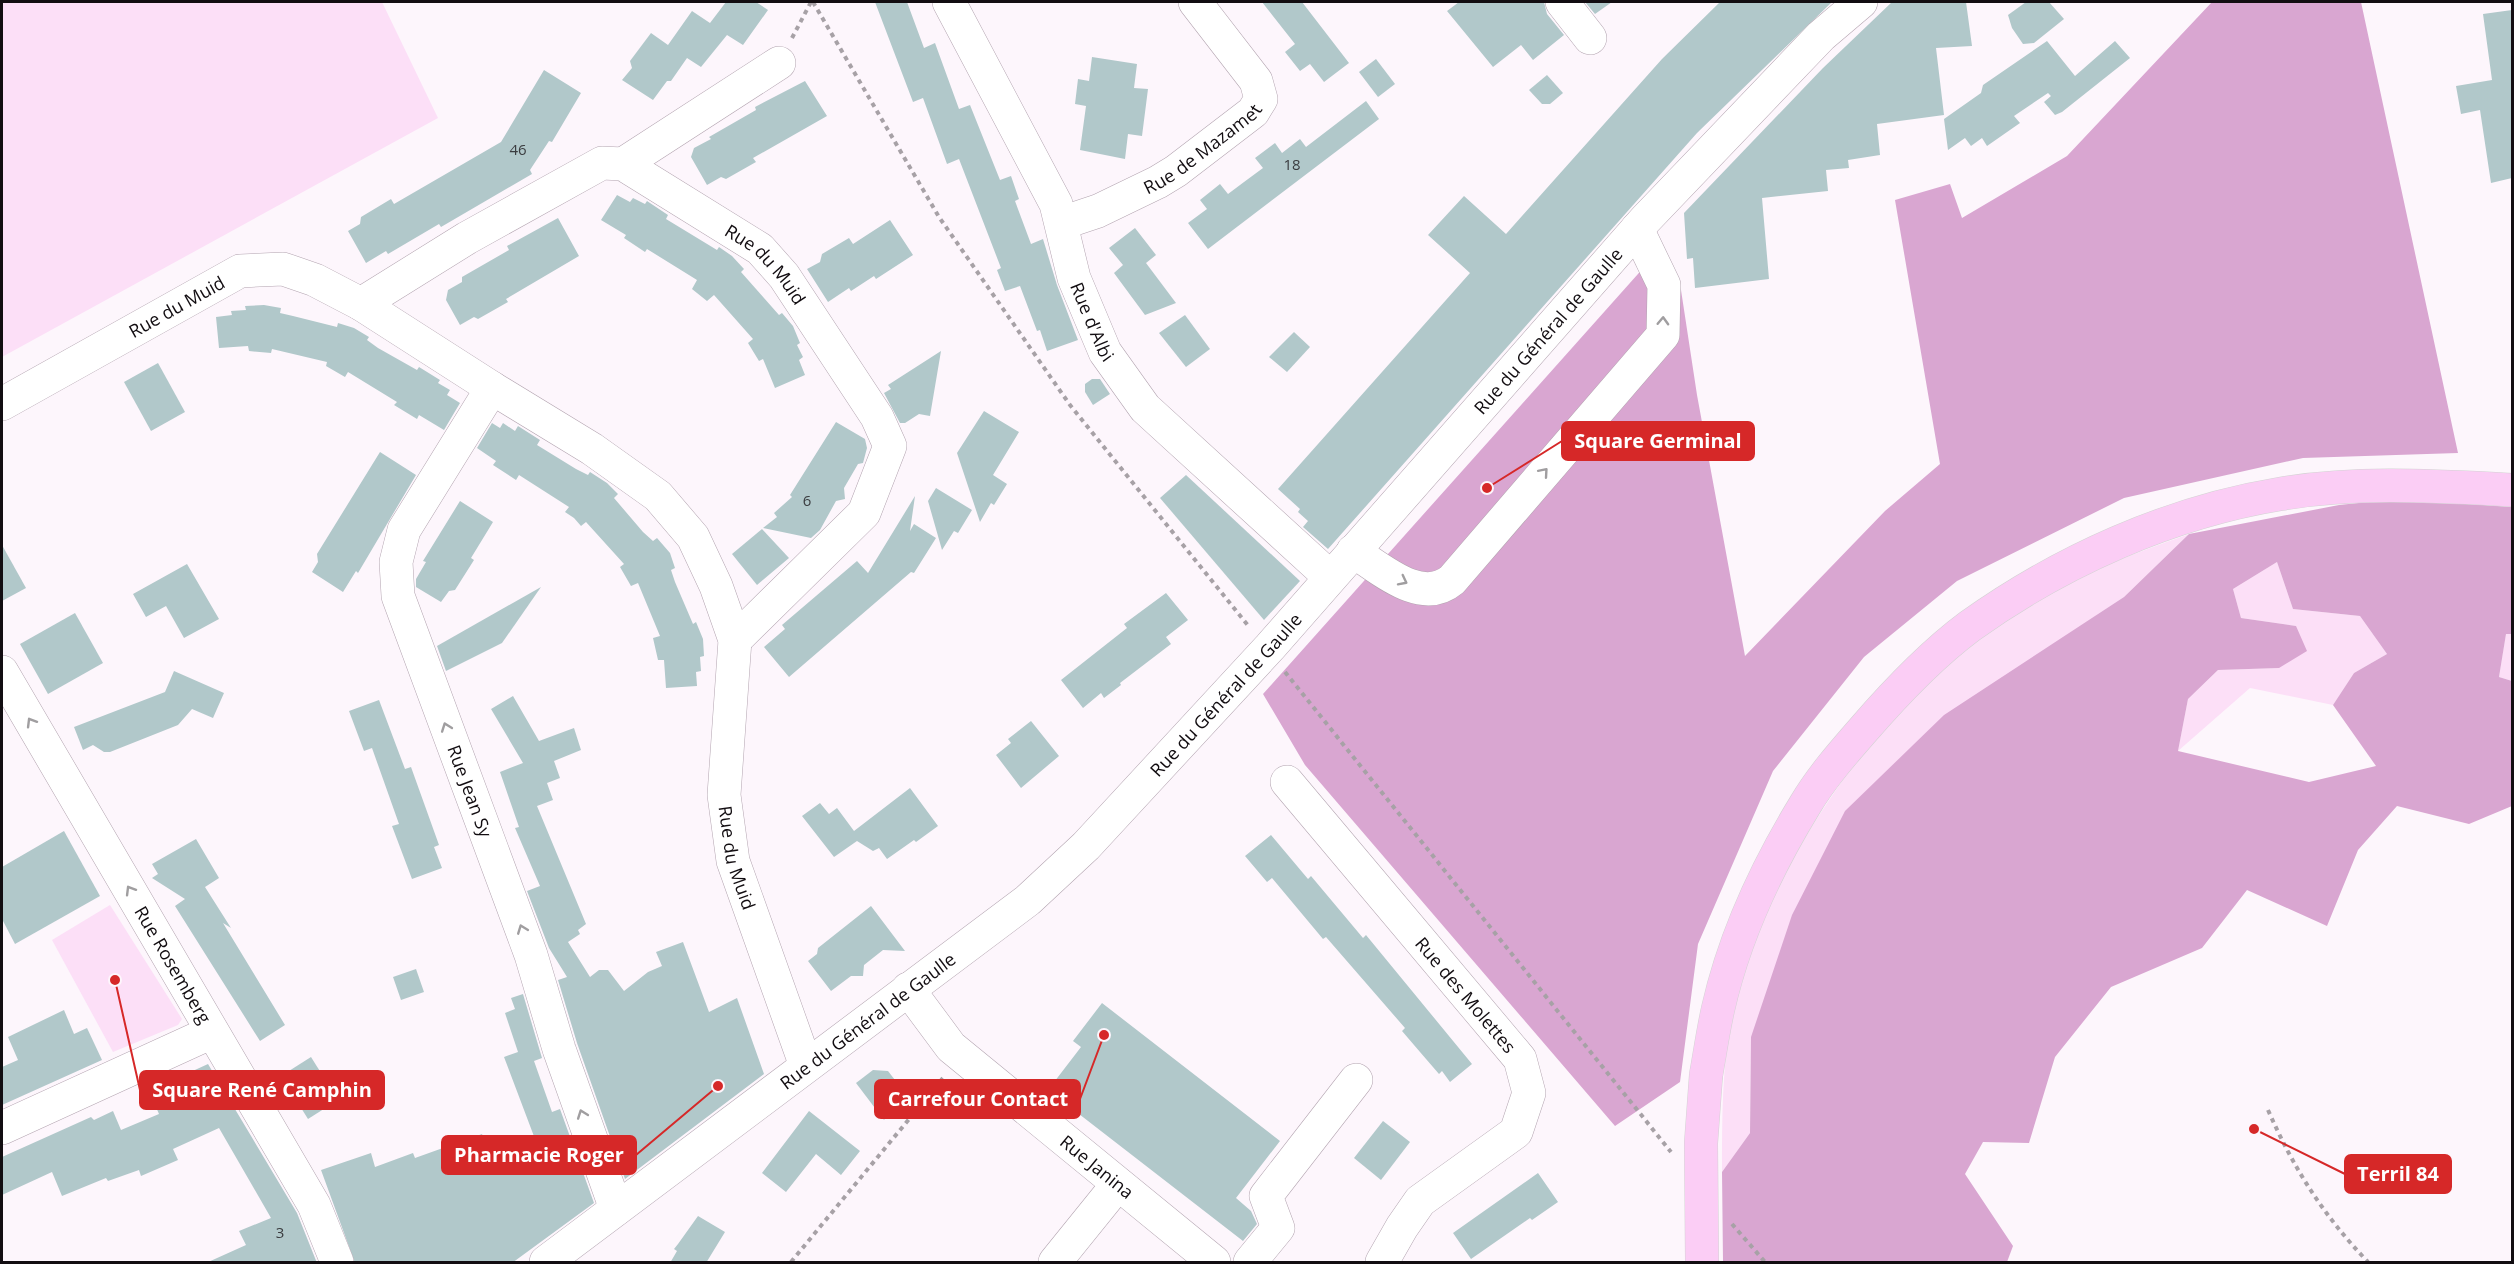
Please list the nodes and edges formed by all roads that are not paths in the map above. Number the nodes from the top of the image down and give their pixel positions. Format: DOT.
graph roads {
  1 [pos="949,2"];
  2 [pos="1195,2"];
  3 [pos="1562,2"];
  4 [pos="1861,2"];
  5 [pos="1590,38"];
  6 [pos="779,63"];
  7 [pos="622,164"];
  8 [pos="1062,223"];
  9 [pos="1637,229"];
  10 [pos="361,304"];
  11 [pos="492,388"];
  12 [pos="2,404"];
  13 [pos="2512,490"];
  14 [pos="1353,550"];
  15 [pos="1330,577"];
  16 [pos="735,640"];
  17 [pos="2,672"];
  18 [pos="1287,782"];
  19 [pos="908,990"];
  20 [pos="212,1032"];
  21 [pos="806,1066"];
  22 [pos="1356,1080"];
  23 [pos="2,1128"];
  24 [pos="1118,1184"];
  25 [pos="616,1209"];
  26 [pos="553,1261"];
  27 [pos="1702,1262"];
  28 [pos="337,1263"];
  29 [pos="1055,1263"];
  30 [pos="1214,1263"];
  31 [pos="1250,1263"];
  32 [pos="1382,1263"];
  1 -- 8 [label="street, Rue d'Albi"];
  2 -- 8 [label="street, Rue de Mazamet"];
  3 -- 5 [label="street"];
  4 -- 9 [label="street, Rue du Général de Gaulle"];
  6 -- 7 [label="street"];
  7 -- 10 [label="street"];
  7 -- 16 [label="street, Rue du Muid"];
  8 -- 15 [label="street, Rue d'Albi"];
  9 -- 14 [label="street, Rue du Général de Gaulle"];
  14 -- 9 [label="street, one-way"];
  10 -- 11 [label="street, Rue du Muid"];
  10 -- 12 [label="street, Rue du Muid"];
  11 -- 16 [label="street, Rue du Muid"];
  25 -- 11 [label="street, Rue Jean Sy, one-way"];
  13 -- 27 [label="main road, bridge"];
  14 -- 15 [label="street, Rue du Général de Gaulle"];
  15 -- 19 [label="street, Rue du Général de Gaulle"];
  16 -- 21 [label="street, Rue du Muid"];
  20 -- 17 [label="street, Rue Rosemberg, one-way"];
  18 -- 32 [label="street, Rue des Molettes"];
  19 -- 21 [label="street, Rue du Général de Gaulle"];
  19 -- 24 [label="street, Rue Janina"];
  20 -- 23 [label="street"];
  20 -- 28 [label="street, Rue Rosemberg"];
  21 -- 25 [label="street, Rue du Général de Gaulle"];
  22 -- 31 [label="street"];
  24 -- 29 [label="street"];
  24 -- 30 [label="street, Rue Janina"];
  25 -- 26 [label="street, Rue du Général de Gaulle"];
}
